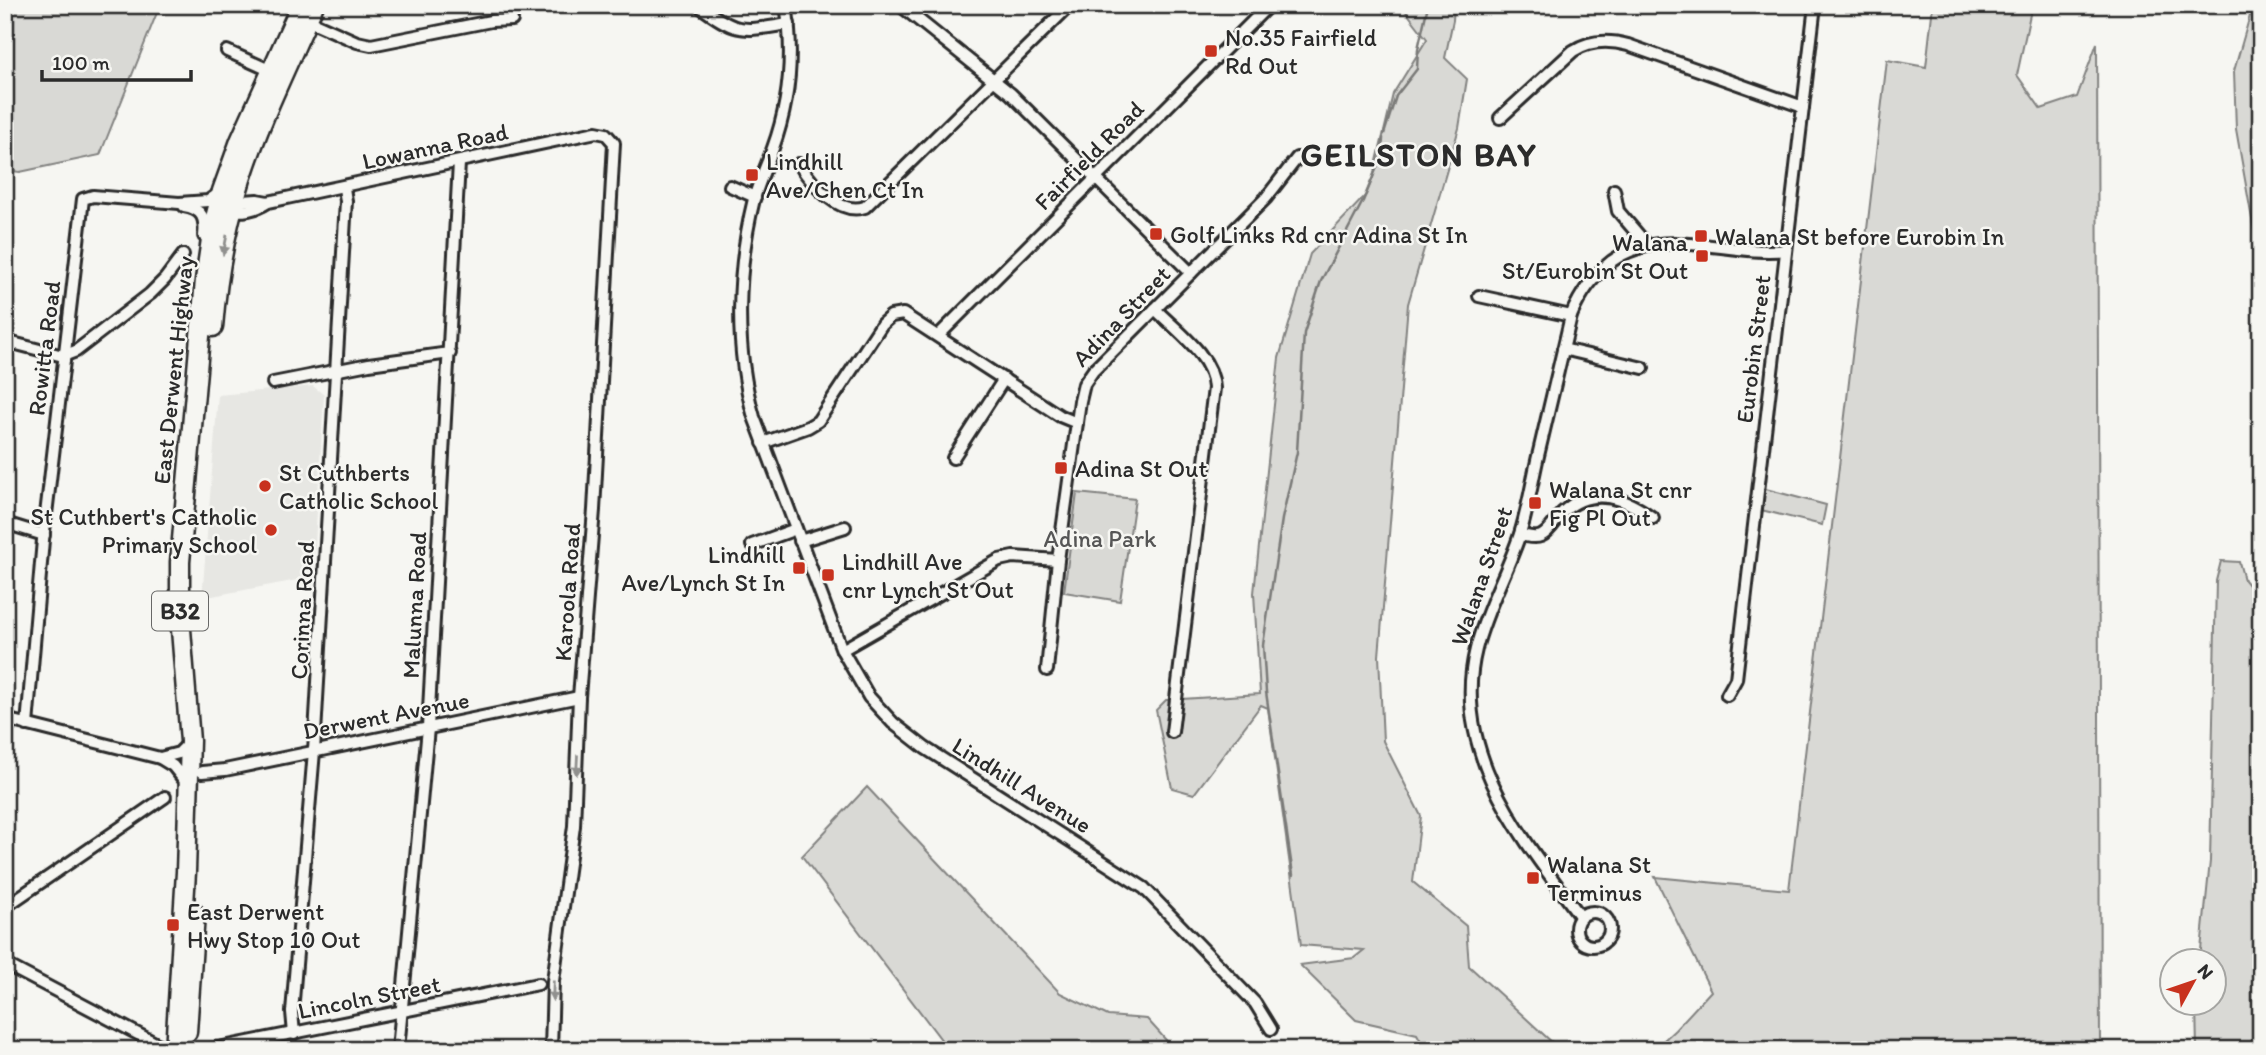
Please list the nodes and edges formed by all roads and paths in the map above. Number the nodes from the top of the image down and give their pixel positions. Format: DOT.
graph roads {
  1 [pos="698,5"];
  2 [pos="786,5"];
  3 [pos="900,5"];
  4 [pos="1070,5"];
  5 [pos="1269,5"];
  6 [pos="1815,5"];
  7 [pos="305,12"];
  8 [pos="512,20"];
  9 [pos="789,24"];
  10 [pos="228,51"];
  11 [pos="277,74"];
  12 [pos="995,80"];
  13 [pos="1803,107"];
  14 [pos="1500,118"];
  15 [pos="610,137"];
  16 [pos="1297,158"];
  17 [pos="459,163"];
  18 [pos="799,164"];
  19 [pos="1096,178"];
  20 [pos="730,186"];
  21 [pos="344,188"];
  22 [pos="1615,190"];
  23 [pos="755,197"];
  24 [pos="227,202"];
  25 [pos="178,203"];
  26 [pos="1647,245"];
  27 [pos="1786,250"];
  28 [pos="183,256"];
  29 [pos="207,263"];
  30 [pos="1191,273"];
  31 [pos="1479,296"];
  32 [pos="1155,309"];
  33 [pos="1571,316"];
  34 [pos="939,335"];
  35 [pos="5,341"];
  36 [pos="1563,349"];
  37 [pos="450,353"];
  38 [pos="63,356"];
  39 [pos="1643,368"];
  40 [pos="336,371"];
  41 [pos="1004,379"];
  42 [pos="273,383"];
  43 [pos="1077,423"];
  44 [pos="763,443"];
  45 [pos="953,458"];
  46 [pos="1653,517"];
  47 [pos="5,523"];
  48 [pos="845,527"];
  49 [pos="796,529"];
  50 [pos="44,535"];
  51 [pos="1520,535"];
  52 [pos="800,541"];
  53 [pos="752,545"];
  54 [pos="1058,560"];
  55 [pos="842,650"];
  56 [pos="1047,670"];
  57 [pos="1727,695"];
  58 [pos="579,697"];
  59 [pos="5,719"];
  60 [pos="27,724"];
  61 [pos="428,728"];
  62 [pos="1172,732"];
  63 [pos="190,741"];
  64 [pos="314,751"];
  65 [pos="160,758"];
  66 [pos="202,772"];
  67 [pos="189,786"];
  68 [pos="165,797"];
  69 [pos="5,906"];
  70 [pos="1580,916"];
  71 [pos="5,964"];
  72 [pos="538,984"];
  73 [pos="401,1012"];
  74 [pos="1271,1029"];
  75 [pos="294,1034"];
  76 [pos="174,1050"];
  77 [pos="185,1050"];
  78 [pos="208,1050"];
  79 [pos="398,1050"];
  80 [pos="551,1050"];
  1 -- 9 [label="street"];
  2 -- 9 [label="street, Lindhill Avenue"];
  3 -- 12 [label="street"];
  4 -- 12 [label="street"];
  5 -- 19 [label="street, Fairfield Road"];
  6 -- 13 [label="street, Eurobin Street"];
  7 -- 8 [label="street"];
  7 -- 11 [label="main road, East Derwent Highway / B32"];
  9 -- 23 [label="street, Lindhill Avenue"];
  10 -- 11 [label="street"];
  11 -- 24 [label="main road, East Derwent Highway / B32"];
  12 -- 18 [label="street"];
  12 -- 19 [label="street"];
  13 -- 14 [label="street"];
  13 -- 27 [label="street, Eurobin Street"];
  15 -- 17 [label="street, Lowanna Road"];
  15 -- 58 [label="street, Karoola Road"];
  16 -- 30 [label="street, Adina Street"];
  17 -- 21 [label="street, Lowanna Road"];
  17 -- 37 [label="street, Malunna Road"];
  19 -- 30 [label="street"];
  19 -- 34 [label="street, Fairfield Road"];
  20 -- 23 [label="street"];
  21 -- 24 [label="street, Lowanna Road"];
  21 -- 40 [label="street, Corinna Road"];
  22 -- 26 [label="street"];
  23 -- 44 [label="street, Lindhill Avenue"];
  24 -- 25 [label="street, Rowitta Road"];
  24 -- 29 [label="main road, East Derwent Highway / B32"];
  24 -- 66 [label="main road, East Derwent Highway / B32, one-way"];
  25 -- 29 [label="street, Rowitta Road"];
  25 -- 38 [label="street, Rowitta Road"];
  26 -- 27 [label="street, Walana Street"];
  26 -- 33 [label="street, Walana Street"];
  27 -- 57 [label="street, Eurobin Street"];
  28 -- 38 [label="street"];
  29 -- 63 [label="main road, East Derwent Highway / B32"];
  30 -- 32 [label="street, Adina Street"];
  31 -- 33 [label="street"];
  32 -- 43 [label="street, Adina Street"];
  32 -- 62 [label="street"];
  33 -- 36 [label="street, Walana Street"];
  34 -- 41 [label="street"];
  34 -- 44 [label="street"];
  35 -- 38 [label="street"];
  36 -- 39 [label="street"];
  36 -- 51 [label="street, Walana Street"];
  37 -- 40 [label="street"];
  37 -- 61 [label="street, Malunna Road"];
  38 -- 50 [label="street, Rowitta Road"];
  40 -- 42 [label="street"];
  40 -- 64 [label="street, Corinna Road"];
  41 -- 43 [label="street"];
  41 -- 45 [label="street"];
  43 -- 54 [label="street, Adina Street"];
  44 -- 49 [label="street, Lindhill Avenue"];
  46 -- 51 [label="street"];
  47 -- 50 [label="street"];
  48 -- 52 [label="street"];
  49 -- 52 [label="street, Lindhill Avenue"];
  49 -- 53 [label="street"];
  50 -- 60 [label="street, Rowitta Road"];
  51 -- 70 [label="street, Walana Street"];
  52 -- 55 [label="street, Lindhill Avenue"];
  54 -- 55 [label="street"];
  54 -- 56 [label="street, Adina Street"];
  55 -- 74 [label="street, Lindhill Avenue"];
  58 -- 61 [label="street, Derwent Avenue"];
  58 -- 80 [label="street, Karoola Road, one-way"];
  59 -- 60 [label="street"];
  60 -- 65 [label="street"];
  61 -- 64 [label="street, Derwent Avenue"];
  61 -- 73 [label="street, Malunna Road"];
  63 -- 65 [label="street"];
  63 -- 67 [label="main road, East Derwent Highway / B32"];
  64 -- 66 [label="street, Derwent Avenue"];
  64 -- 75 [label="street, Corinna Road"];
  65 -- 67 [label="street"];
  66 -- 77 [label="main road, East Derwent Highway / B32"];
  67 -- 76 [label="main road, East Derwent Highway / B32"];
  68 -- 69 [label="street"];
  71 -- 76 [label="street"];
  72 -- 73 [label="street, Lincoln Street"];
  73 -- 75 [label="street, Lincoln Street"];
  73 -- 79 [label="street, Malunna Road"];
  75 -- 78 [label="street, Lincoln Street"];
}
